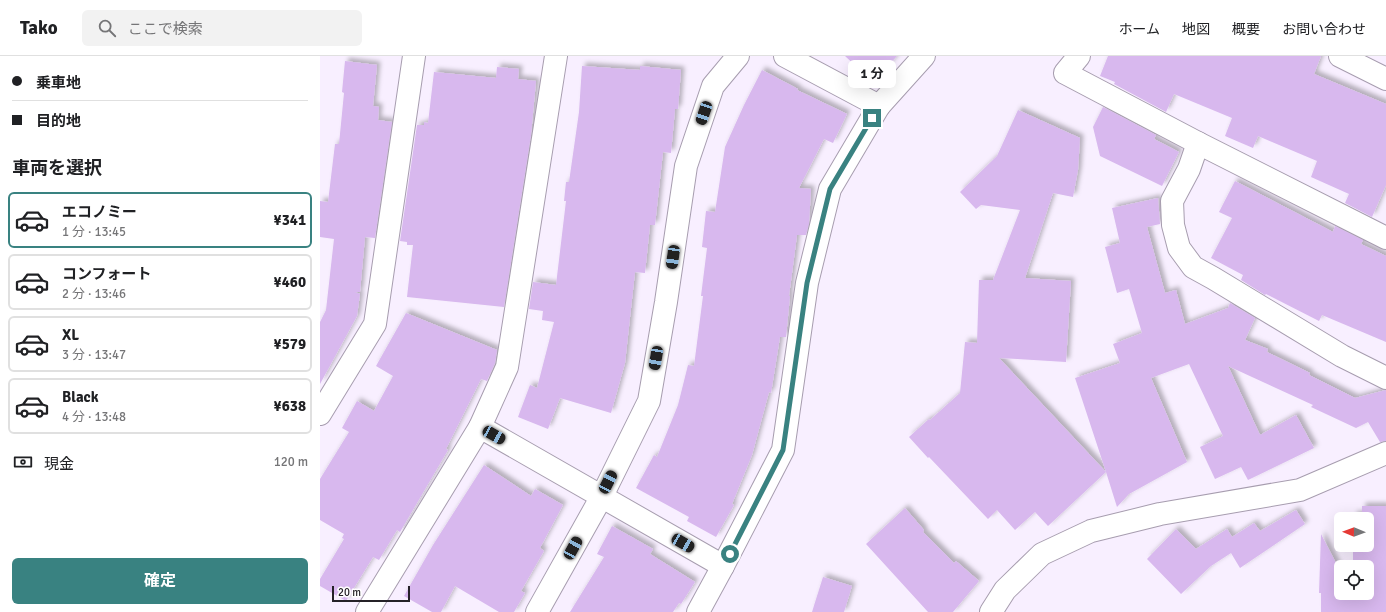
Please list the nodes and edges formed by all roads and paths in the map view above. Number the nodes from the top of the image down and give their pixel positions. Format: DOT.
graph roads {
  1 [pos="414,56"];
  2 [pos="556,56"];
  3 [pos="738,56"];
  4 [pos="785,56"];
  5 [pos="924,56"];
  6 [pos="1079,56"];
  7 [pos="1340,56"];
  8 [pos="1386,79"];
  9 [pos="879,106"];
  10 [pos="1198,143"];
  11 [pos="1386,238"];
  12 [pos="1386,378"];
  13 [pos="320,414"];
  14 [pos="480,427"];
  15 [pos="1386,453"];
  16 [pos="602,496"];
  17 [pos="723,566"];
  18 [pos="368,612"];
  19 [pos="537,612"];
  20 [pos="698,612"];
  21 [pos="991,612"];
  1 -- 13 [label="street"];
  2 -- 14 [label="street"];
  3 -- 16 [label="street"];
  4 -- 9 [label="street"];
  5 -- 9 [label="street"];
  6 -- 10 [label="street"];
  7 -- 8 [label="street"];
  9 -- 17 [label="street"];
  10 -- 11 [label="street"];
  10 -- 12 [label="street"];
  14 -- 16 [label="street"];
  14 -- 18 [label="street"];
  15 -- 21 [label="street"];
  16 -- 17 [label="street"];
  16 -- 19 [label="street"];
  17 -- 20 [label="street"];
}
